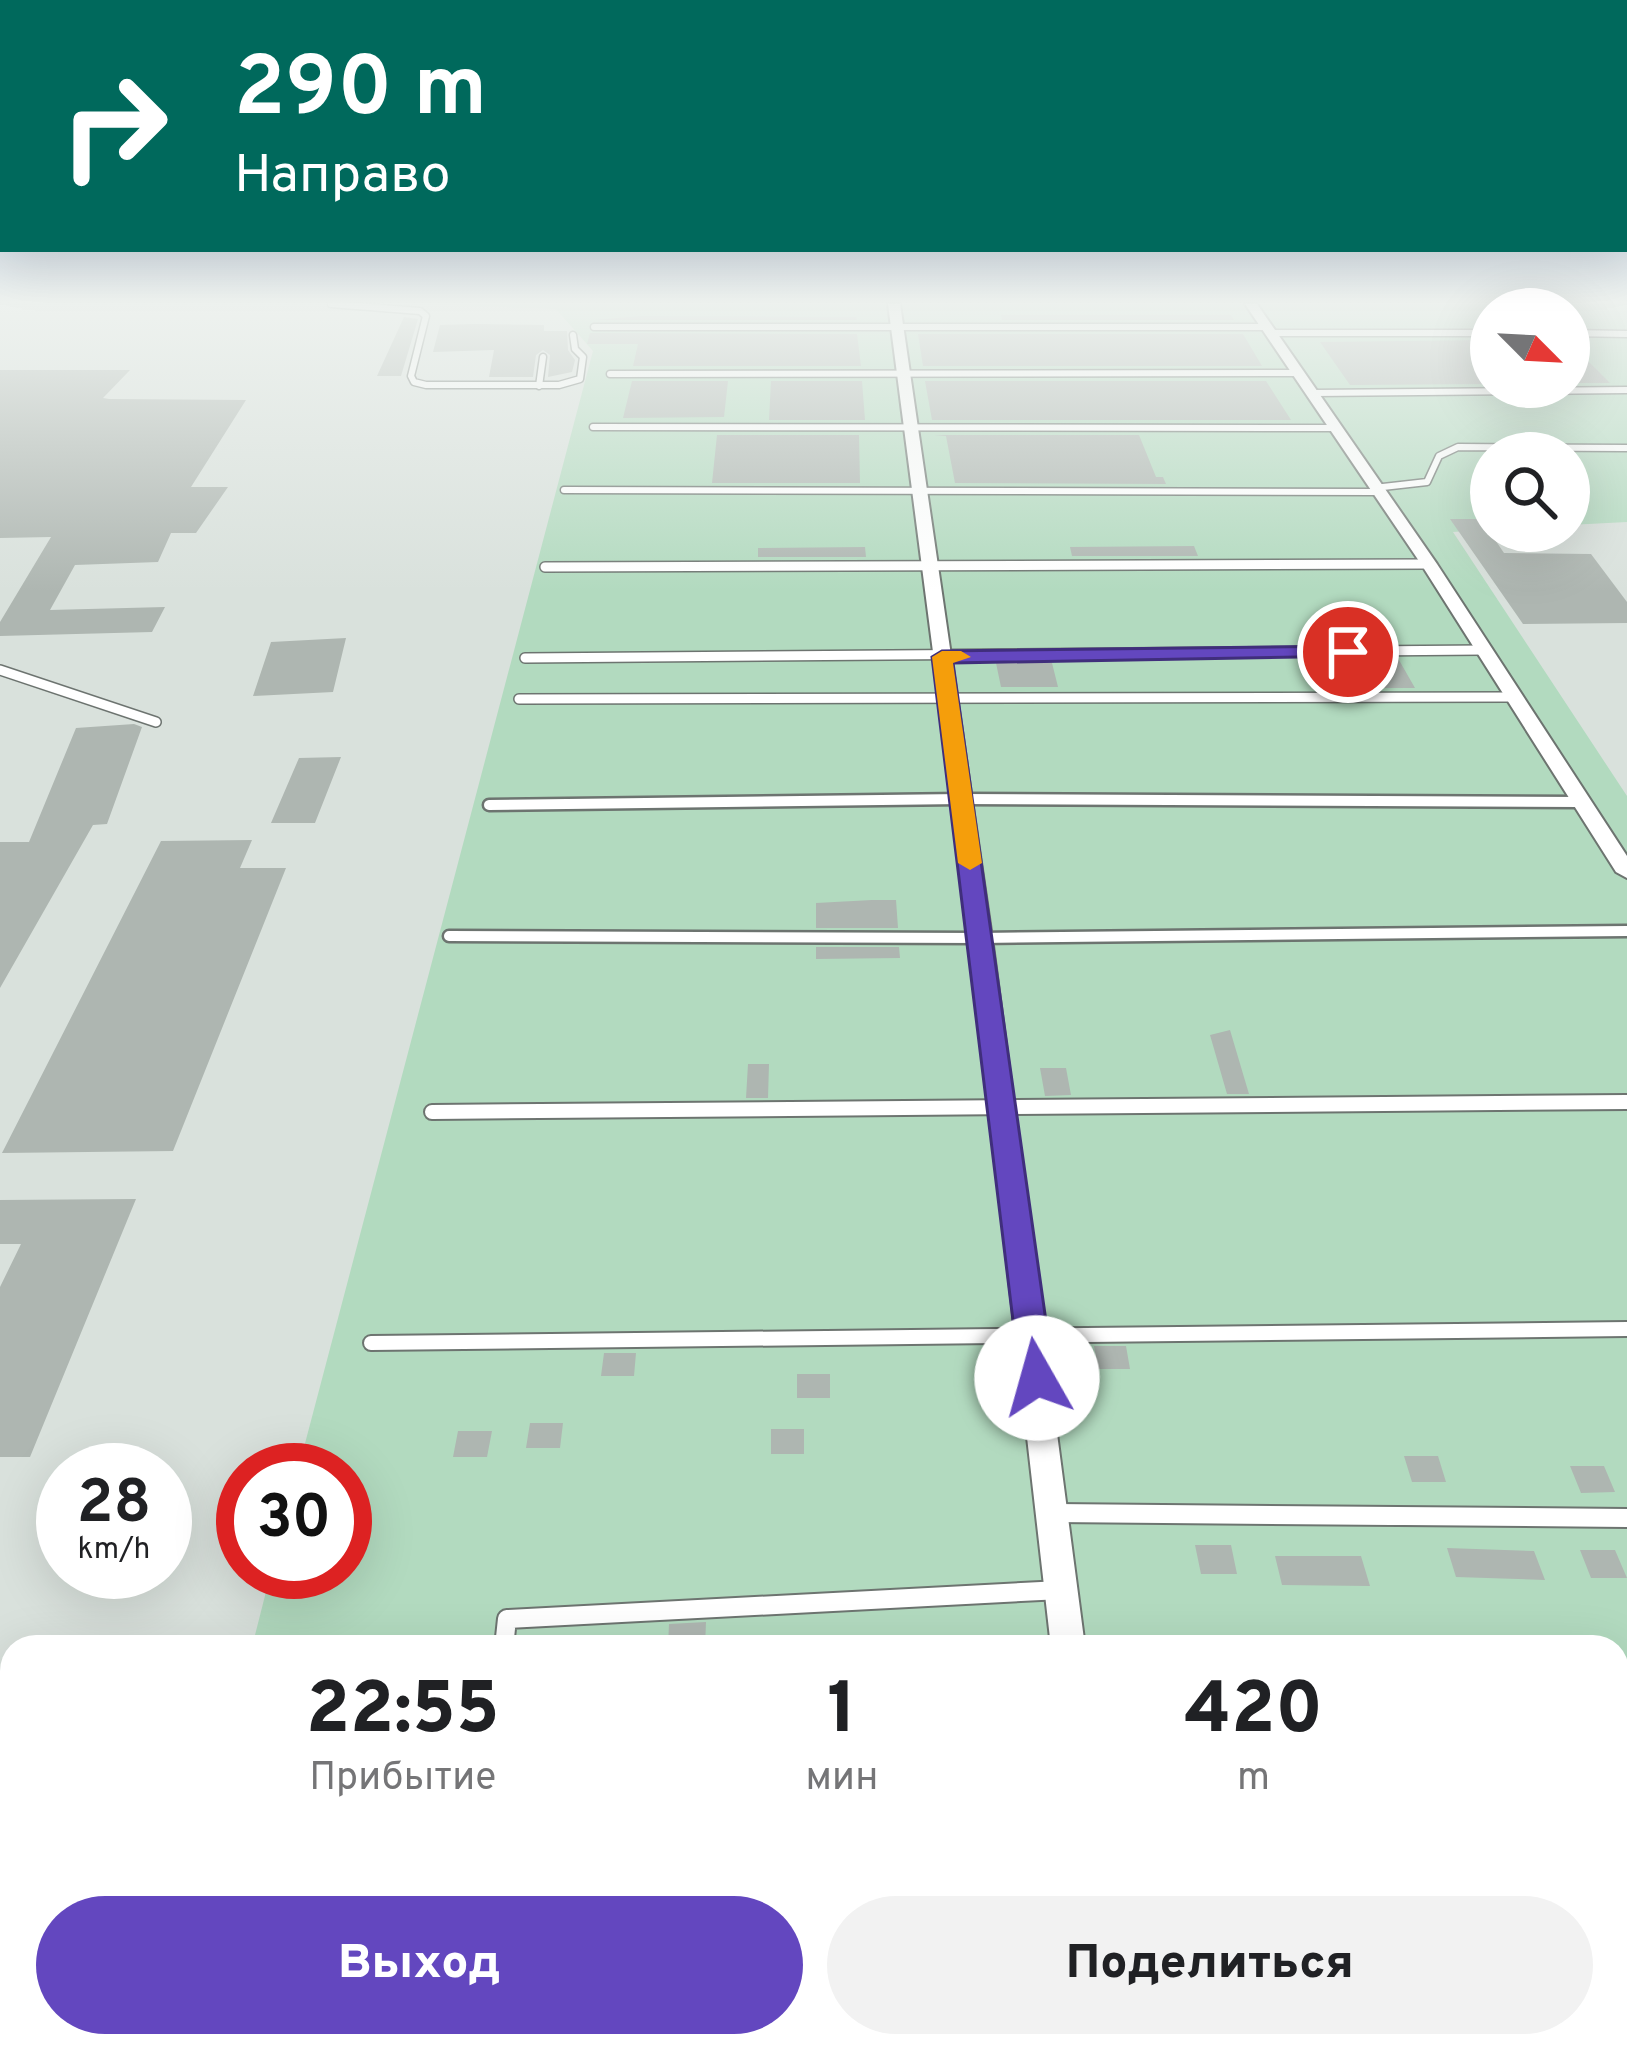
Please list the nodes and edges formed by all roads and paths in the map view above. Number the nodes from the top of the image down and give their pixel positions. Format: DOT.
graph roads {
  1 [pos="909,400"];
  2 [pos="1320,400"];
  3 [pos="593,428"];
  4 [pos="914,428"];
  5 [pos="1338,428"];
  6 [pos="1627,448"];
  7 [pos="564,490"];
  8 [pos="1376,490"];
  9 [pos="919,491"];
  10 [pos="1429,564"];
  11 [pos="545,567"];
  12 [pos="929,567"];
  13 [pos="1484,650"];
  14 [pos="942,657"];
  15 [pos="525,658"];
  16 [pos="0,670"];
  17 [pos="945,697"];
  18 [pos="1513,697"];
  19 [pos="519,699"];
  20 [pos="156,722"];
  21 [pos="961,800"];
  22 [pos="1580,802"];
  23 [pos="489,805"];
  24 [pos="1627,872"];
  25 [pos="1627,931"];
  26 [pos="449,936"];
  27 [pos="981,938"];
  28 [pos="1627,1102"];
  29 [pos="1004,1108"];
  30 [pos="432,1112"];
  31 [pos="1627,1329"];
  32 [pos="1031,1334"];
  33 [pos="370,1342"];
  34 [pos="1054,1513"];
  35 [pos="1627,1518"];
  36 [pos="1062,1590"];
  37 [pos="505,1635"];
  38 [pos="1067,1635"];
  1 -- 4 [label="street"];
  2 -- 5 [label="street"];
  3 -- 4 [label="lane"];
  4 -- 5 [label="lane"];
  4 -- 9 [label="street"];
  5 -- 8 [label="street"];
  6 -- 8 [label="lane"];
  7 -- 9 [label="lane"];
  8 -- 9 [label="lane"];
  8 -- 10 [label="street"];
  9 -- 12 [label="street"];
  10 -- 12 [label="lane"];
  10 -- 13 [label="street"];
  11 -- 12 [label="lane"];
  12 -- 14 [label="street"];
  13 -- 14 [label="lane"];
  13 -- 18 [label="street"];
  14 -- 15 [label="lane"];
  14 -- 17 [label="street"];
  16 -- 20 [label="lane"];
  17 -- 18 [label="lane"];
  17 -- 19 [label="lane"];
  17 -- 21 [label="street"];
  18 -- 22 [label="street"];
  21 -- 22 [label="lane"];
  21 -- 23 [label="lane"];
  21 -- 27 [label="street"];
  22 -- 24 [label="street"];
  25 -- 27 [label="lane"];
  26 -- 27 [label="lane"];
  27 -- 29 [label="street"];
  28 -- 29 [label="lane"];
  29 -- 30 [label="lane"];
  29 -- 32 [label="street"];
  31 -- 32 [label="lane"];
  32 -- 33 [label="lane"];
  32 -- 34 [label="street"];
  34 -- 35 [label="lane"];
  34 -- 36 [label="street"];
  36 -- 37 [label="lane"];
  36 -- 38 [label="street"];
}
